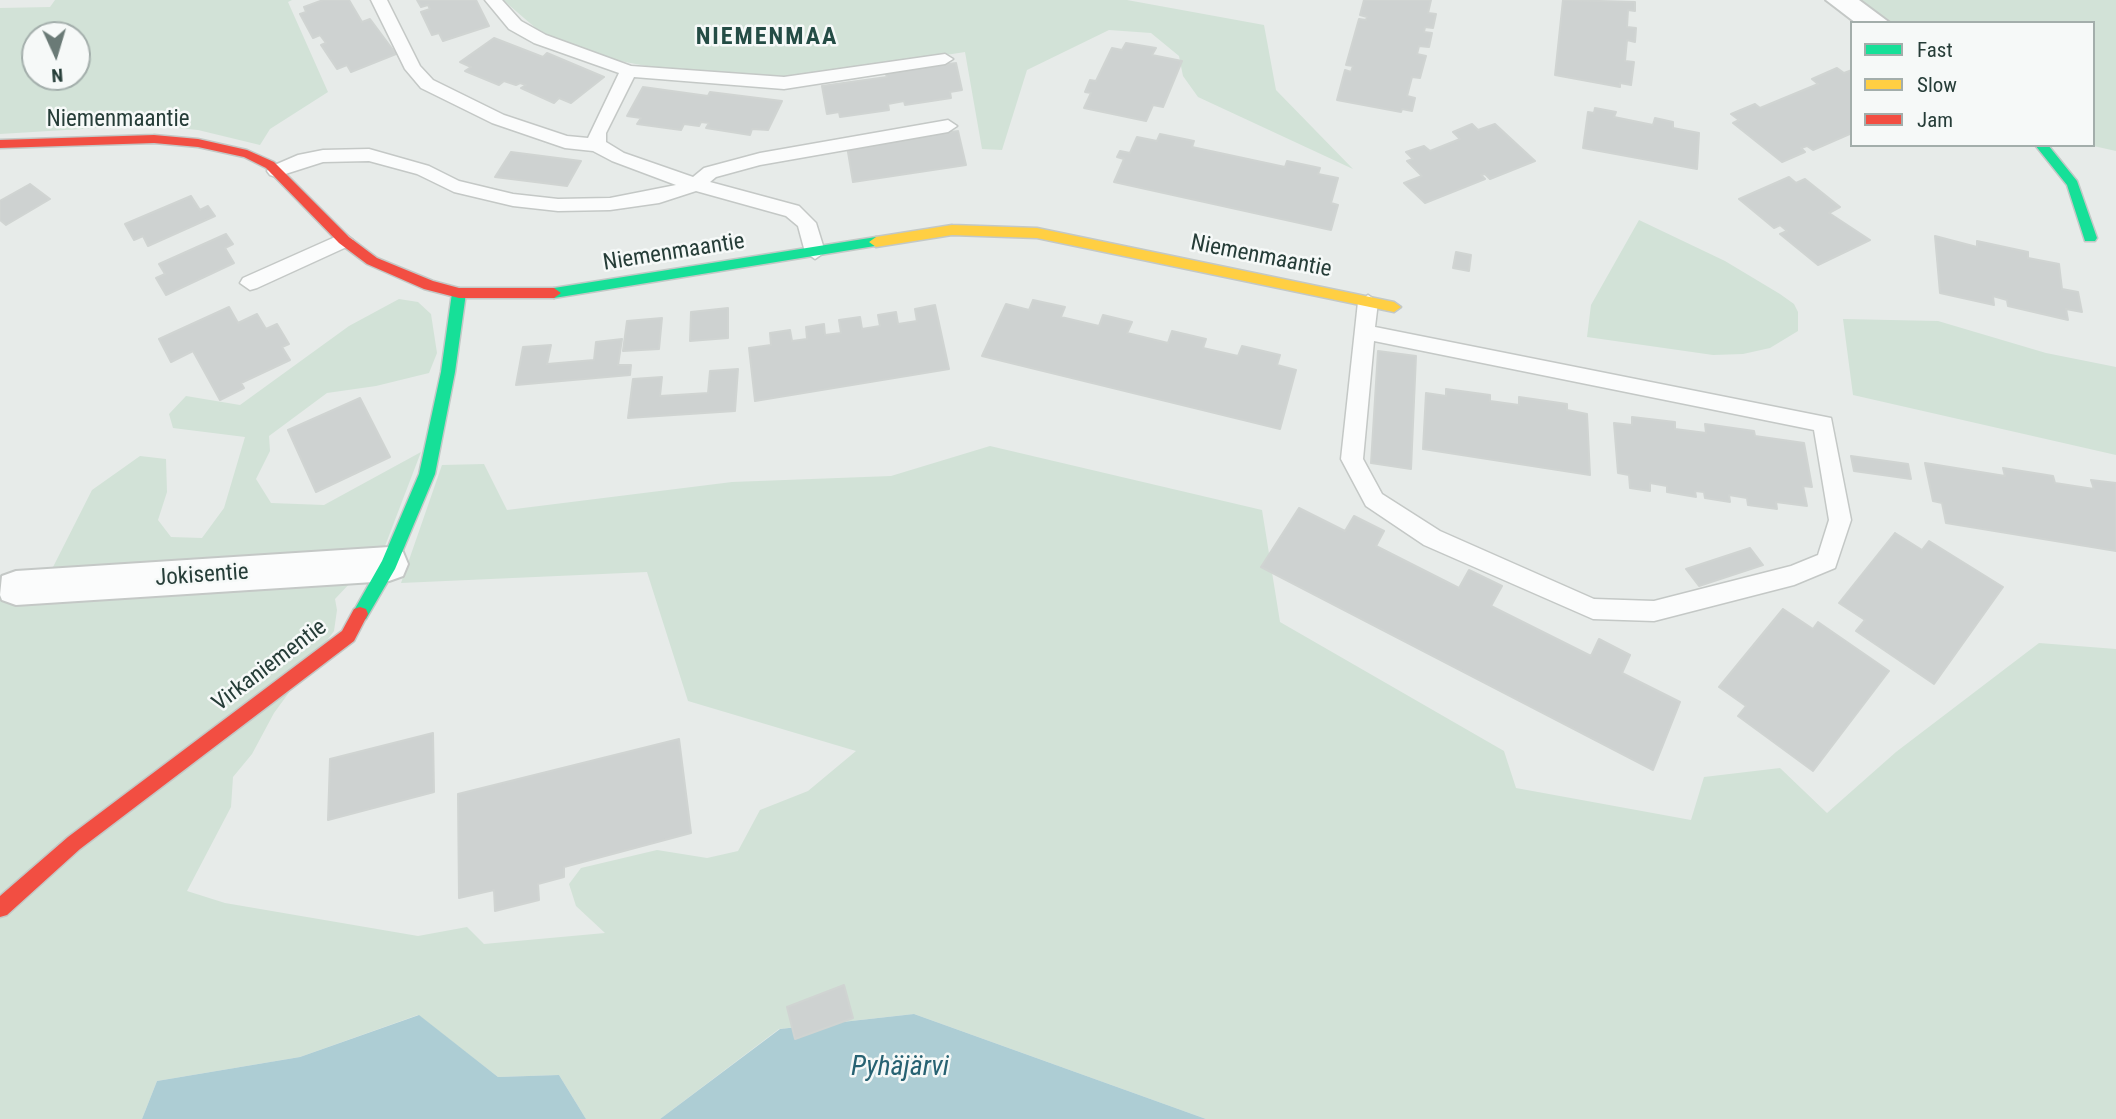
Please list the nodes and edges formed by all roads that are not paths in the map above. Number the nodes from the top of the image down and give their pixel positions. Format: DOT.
graph roads {
  1 [pos="379,0"];
  2 [pos="493,0"];
  3 [pos="1840,0"];
  4 [pos="1873,21"];
  5 [pos="945,59"];
  6 [pos="629,71"];
  7 [pos="948,126"];
  8 [pos="0,144"];
  9 [pos="597,145"];
  10 [pos="2043,147"];
  11 [pos="276,171"];
  12 [pos="696,185"];
  13 [pos="2090,238"];
  14 [pos="344,240"];
  15 [pos="815,252"];
  16 [pos="250,283"];
  17 [pos="459,293"];
  18 [pos="1368,302"];
  19 [pos="1394,307"];
  20 [pos="1365,332"];
  21 [pos="389,564"];
  22 [pos="16,588"];
  23 [pos="0,908"];
  1 -- 9 [label="lane"];
  2 -- 6 [label="lane"];
  3 -- 4 [label="street"];
  5 -- 6 [label="lane"];
  6 -- 9 [label="lane"];
  7 -- 12 [label="lane"];
  8 -- 11 [label="street, Niemenmaantie"];
  9 -- 12 [label="lane"];
  10 -- 13 [label="street"];
  11 -- 12 [label="lane"];
  11 -- 14 [label="street, Niemenmaantie"];
  12 -- 15 [label="lane"];
  14 -- 16 [label="lane"];
  14 -- 17 [label="street, Niemenmaantie"];
  15 -- 17 [label="street, Niemenmaantie"];
  15 -- 18 [label="street, Niemenmaantie"];
  17 -- 21 [label="street, Virkaniementie"];
  18 -- 19 [label="street, Niemenmaantie"];
  18 -- 20 [label="lane"];
  20 -- 20 [label="lane"];
  21 -- 22 [label="street, Jokisentie"];
  21 -- 23 [label="street, Virkaniementie"];
}
